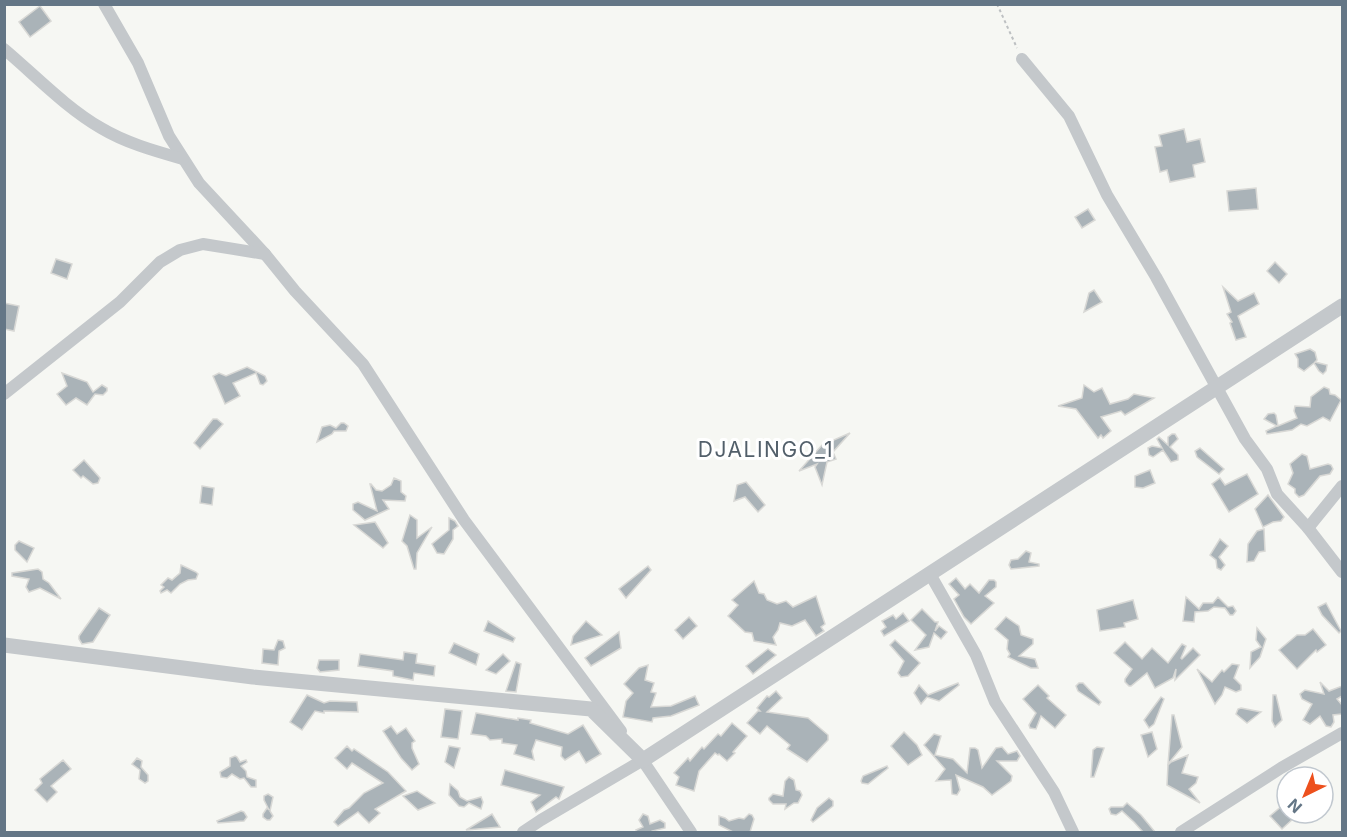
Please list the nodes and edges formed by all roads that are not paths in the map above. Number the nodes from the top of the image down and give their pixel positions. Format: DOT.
graph roads {
  1 [pos="104,4"];
  2 [pos="4,49"];
  3 [pos="1022,58"];
  4 [pos="183,159"];
  5 [pos="265,254"];
  6 [pos="1342,306"];
  7 [pos="1217,388"];
  8 [pos="4,394"];
  9 [pos="1342,486"];
  10 [pos="1308,528"];
  11 [pos="1342,572"];
  12 [pos="930,574"];
  13 [pos="4,645"];
  14 [pos="1342,733"];
  15 [pos="643,760"];
  16 [pos="523,832"];
  17 [pos="691,832"];
  18 [pos="1073,832"];
  19 [pos="1181,832"];
  1 -- 4 [label="street"];
  2 -- 4 [label="street"];
  3 -- 7 [label="street"];
  4 -- 5 [label="street"];
  5 -- 8 [label="street"];
  5 -- 15 [label="street"];
  6 -- 7 [label="street"];
  7 -- 10 [label="street"];
  7 -- 12 [label="street"];
  9 -- 10 [label="street"];
  10 -- 11 [label="street"];
  12 -- 15 [label="street"];
  12 -- 18 [label="street"];
  13 -- 15 [label="street"];
  14 -- 19 [label="street"];
  15 -- 16 [label="street"];
  15 -- 17 [label="street"];
}
